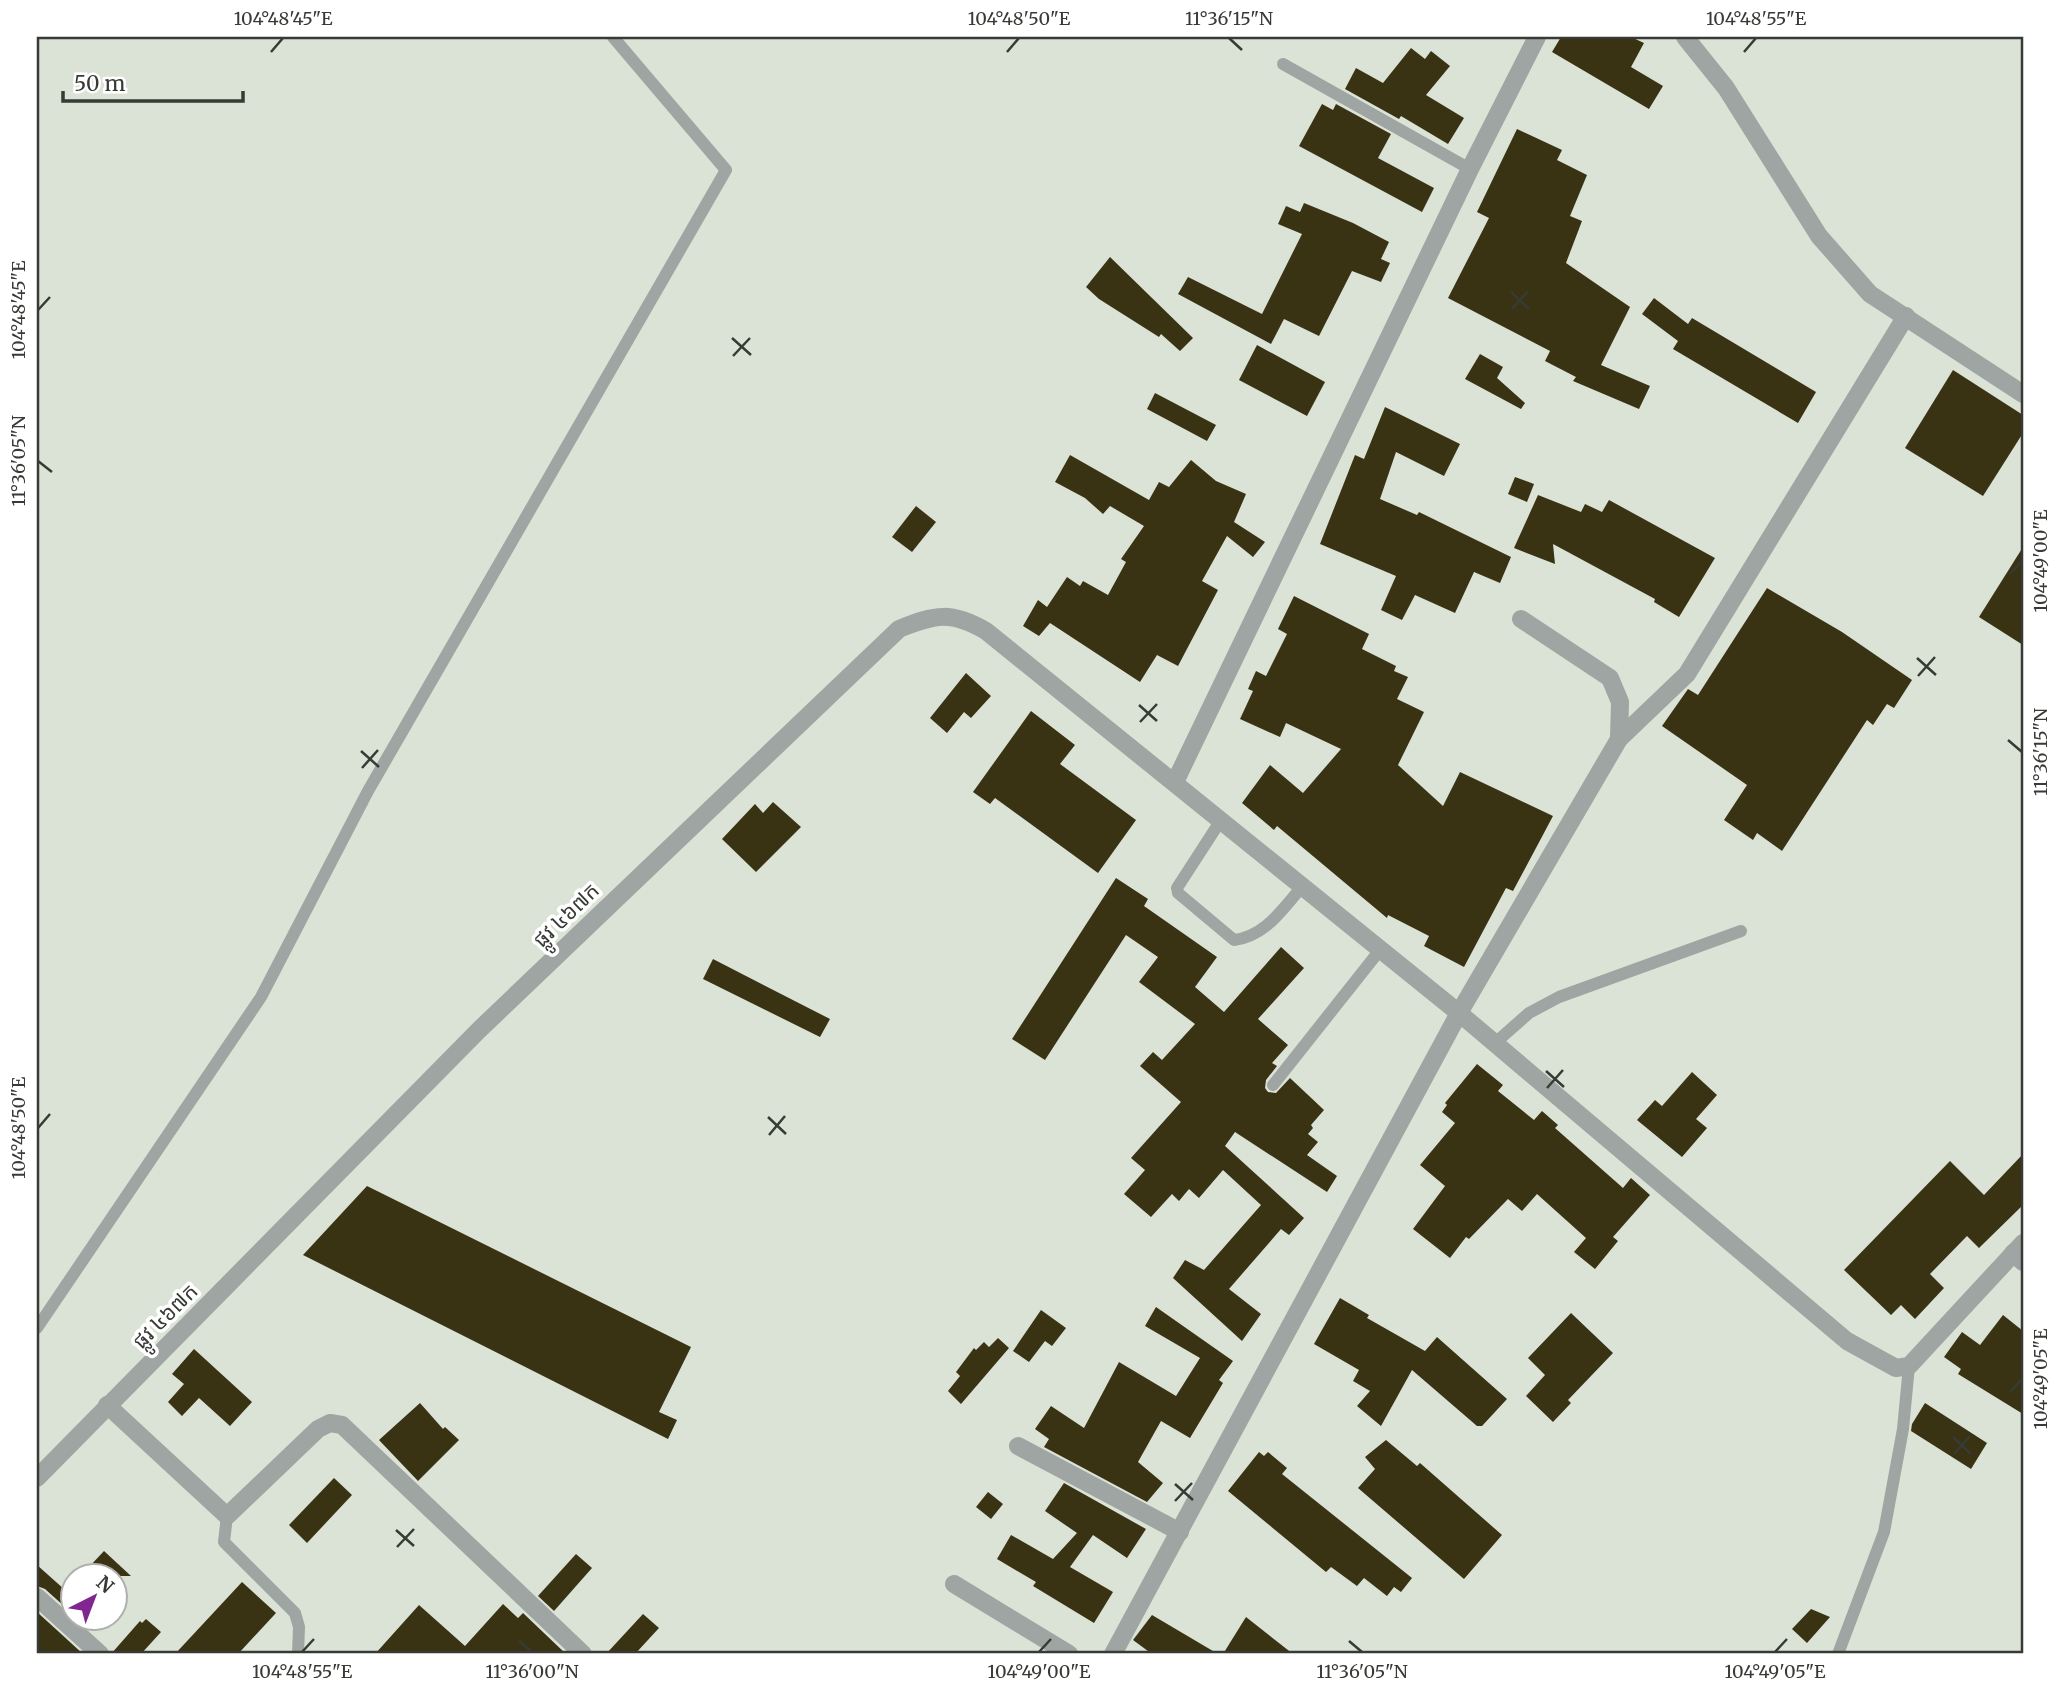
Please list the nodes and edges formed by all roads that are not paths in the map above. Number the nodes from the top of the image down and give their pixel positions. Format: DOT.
graph roads {
  1 [pos="613,37"];
  2 [pos="1537,37"];
  3 [pos="1685,37"];
  4 [pos="1283,64"];
  5 [pos="1470,169"];
  6 [pos="1906,316"];
  7 [pos="2023,394"];
  8 [pos="1521,619"];
  9 [pos="1619,739"];
  10 [pos="1175,782"];
  11 [pos="1221,820"];
  12 [pos="1302,887"];
  13 [pos="1741,932"];
  14 [pos="1380,950"];
  15 [pos="1459,1013"];
  16 [pos="1495,1043"];
  17 [pos="1273,1085"];
  18 [pos="2020,1253"];
  19 [pos="37,1328"];
  20 [pos="1909,1366"];
  21 [pos="107,1405"];
  22 [pos="1018,1446"];
  23 [pos="37,1478"];
  24 [pos="227,1516"];
  25 [pos="1180,1532"];
  26 [pos="954,1584"];
  27 [pos="37,1597"];
  28 [pos="100,1654"];
  29 [pos="298,1654"];
  30 [pos="583,1654"];
  31 [pos="1069,1654"];
  32 [pos="1113,1654"];
  33 [pos="1839,1654"];
  1 -- 19 [label="lane"];
  2 -- 5 [label="street"];
  3 -- 6 [label="street"];
  4 -- 5 [label="lane"];
  5 -- 10 [label="street"];
  6 -- 7 [label="street"];
  6 -- 9 [label="street"];
  8 -- 9 [label="street"];
  9 -- 15 [label="street"];
  10 -- 11 [label="street, ផ្លូវ ៤៦៧ក"];
  10 -- 21 [label="street, ផ្លូវ ៤៦៧ក"];
  11 -- 12 [label="street, ផ្លូវ ៤៦៧ក"];
  11 -- 12 [label="lane"];
  12 -- 14 [label="street, ផ្លូវ ៤៦៧ក"];
  13 -- 16 [label="lane"];
  14 -- 15 [label="street, ផ្លូវ ៤៦៧ក"];
  14 -- 17 [label="lane"];
  15 -- 16 [label="street, ផ្លូវ ៤៦៧ក"];
  15 -- 25 [label="street"];
  16 -- 20 [label="street, ផ្លូវ ៤៦៧ក"];
  18 -- 20 [label="street"];
  20 -- 33 [label="lane"];
  21 -- 23 [label="street, ផ្លូវ ៤៦៧ក"];
  21 -- 24 [label="street"];
  22 -- 25 [label="street"];
  24 -- 29 [label="lane"];
  24 -- 30 [label="street"];
  25 -- 32 [label="street"];
  26 -- 31 [label="street"];
  27 -- 28 [label="street"];
}
